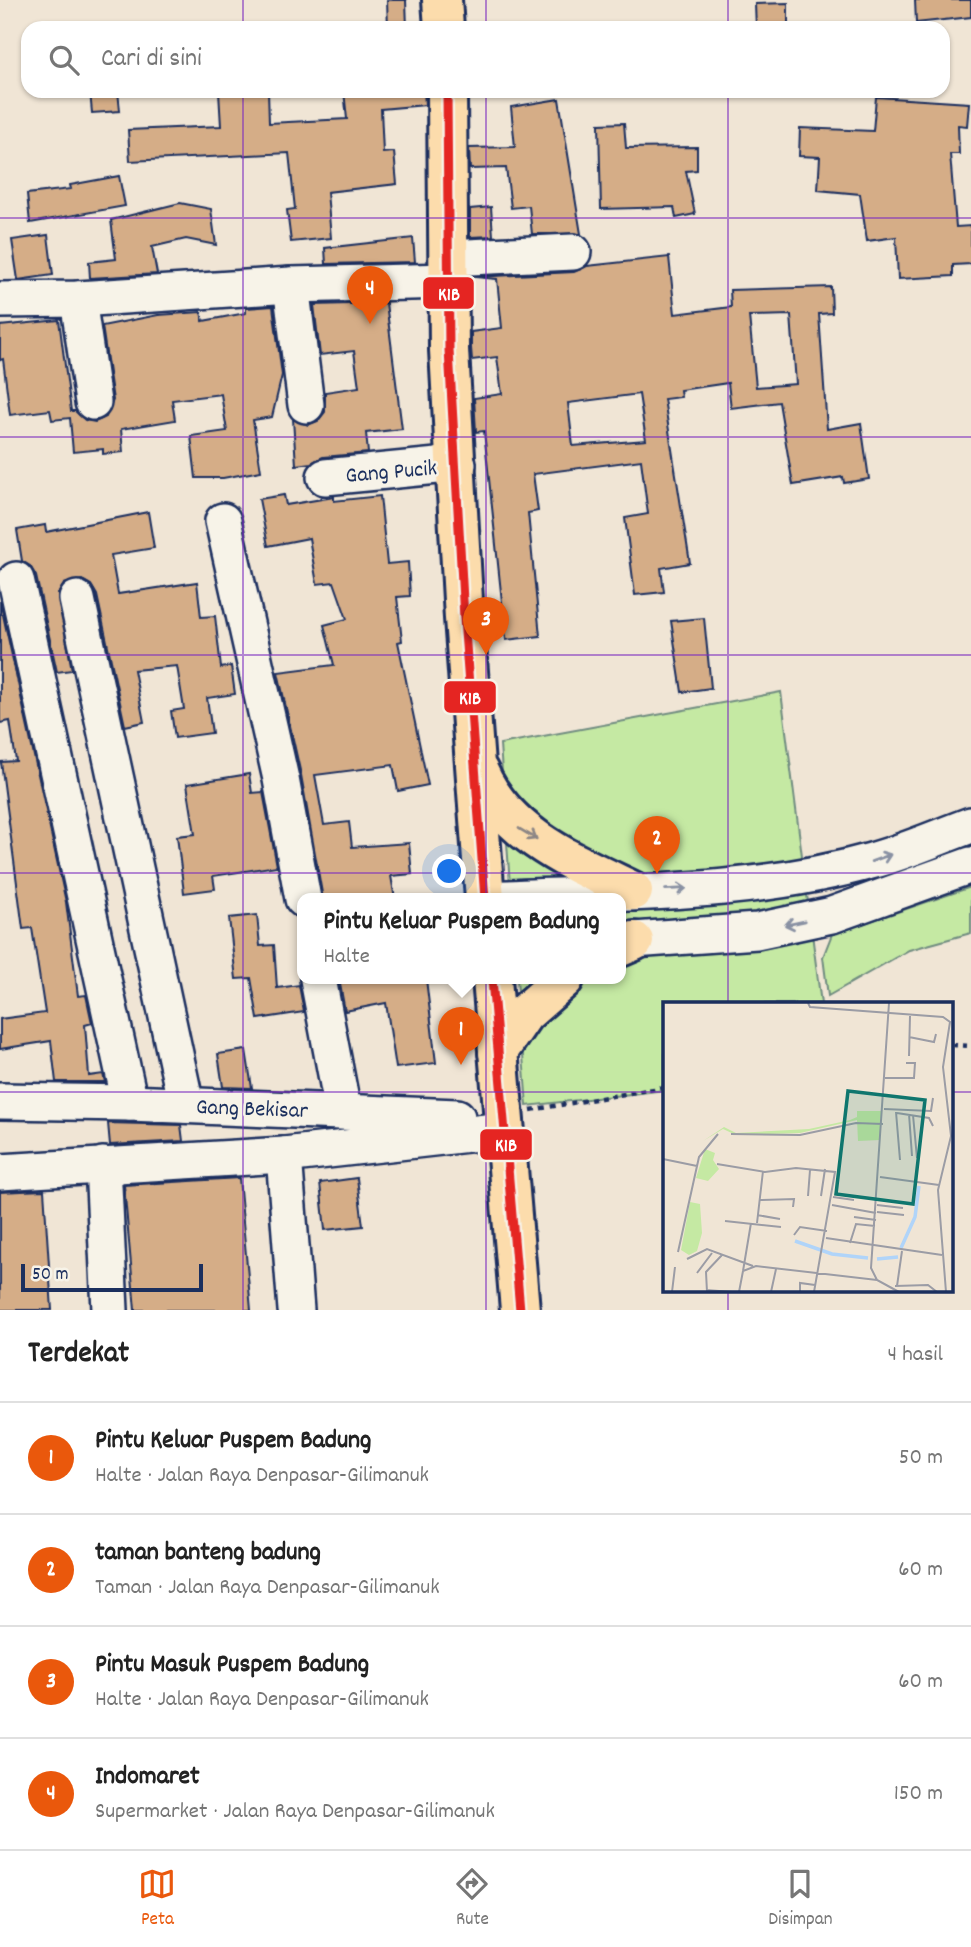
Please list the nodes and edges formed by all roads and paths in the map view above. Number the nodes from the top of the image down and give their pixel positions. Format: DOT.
graph roads {
  1 [pos="442,0"];
  2 [pos="444,21"];
  3 [pos="447,98"];
  4 [pos="573,252"];
  5 [pos="449,269"];
  6 [pos="291,285"];
  7 [pos="78,299"];
  8 [pos="0,300"];
  9 [pos="93,402"];
  10 [pos="306,405"];
  11 [pos="458,464"];
  12 [pos="325,477"];
  13 [pos="223,521"];
  14 [pos="16,580"];
  15 [pos="77,599"];
  16 [pos="474,761"];
  17 [pos="971,825"];
  18 [pos="971,864"];
  19 [pos="718,887"];
  20 [pos="633,891"];
  21 [pos="302,893"];
  22 [pos="485,893"];
  23 [pos="596,893"];
  24 [pos="726,935"];
  25 [pos="626,943"];
  26 [pos="319,984"];
  27 [pos="492,984"];
  28 [pos="558,984"];
  29 [pos="498,1052"];
  30 [pos="663,1087"];
  31 [pos="0,1101"];
  32 [pos="130,1103"];
  33 [pos="186,1105"];
  34 [pos="343,1111"];
  35 [pos="503,1122"];
  36 [pos="284,1155"];
  37 [pos="103,1165"];
  38 [pos="0,1172"];
  39 [pos="110,1310"];
  40 [pos="296,1310"];
  41 [pos="520,1310"];
  1 -- 2 [label="highway"];
  3 -- 5 [label="highway"];
  4 -- 5 [label="street"];
  5 -- 6 [label="street"];
  5 -- 11 [label="highway"];
  6 -- 7 [label="street"];
  6 -- 10 [label="street"];
  7 -- 8 [label="street"];
  7 -- 9 [label="street"];
  11 -- 12 [label="street, Gang Pucik"];
  11 -- 16 [label="highway"];
  13 -- 21 [label="street"];
  14 -- 32 [label="street"];
  15 -- 33 [label="street"];
  16 -- 20 [label="highway, one-way"];
  16 -- 22 [label="highway"];
  19 -- 17 [label="street, one-way"];
  18 -- 24 [label="street, one-way"];
  20 -- 19 [label="street, one-way"];
  19 -- 24 [label="street"];
  20 -- 23 [label="street"];
  24 -- 25 [label="street"];
  26 -- 34 [label="street"];
  27 -- 29 [label="highway"];
  28 -- 29 [label="highway"];
  29 -- 35 [label="highway"];
  30 -- 35 [label="path"];
  31 -- 32 [label="street, Gang Bekisar"];
  32 -- 33 [label="street, Gang Bekisar"];
  33 -- 34 [label="street, Gang Bekisar"];
  34 -- 35 [label="street, Gang Bekisar"];
  35 -- 36 [label="street"];
  35 -- 41 [label="highway"];
  36 -- 37 [label="street"];
  36 -- 40 [label="street"];
  37 -- 38 [label="street"];
  37 -- 39 [label="street"];
}
